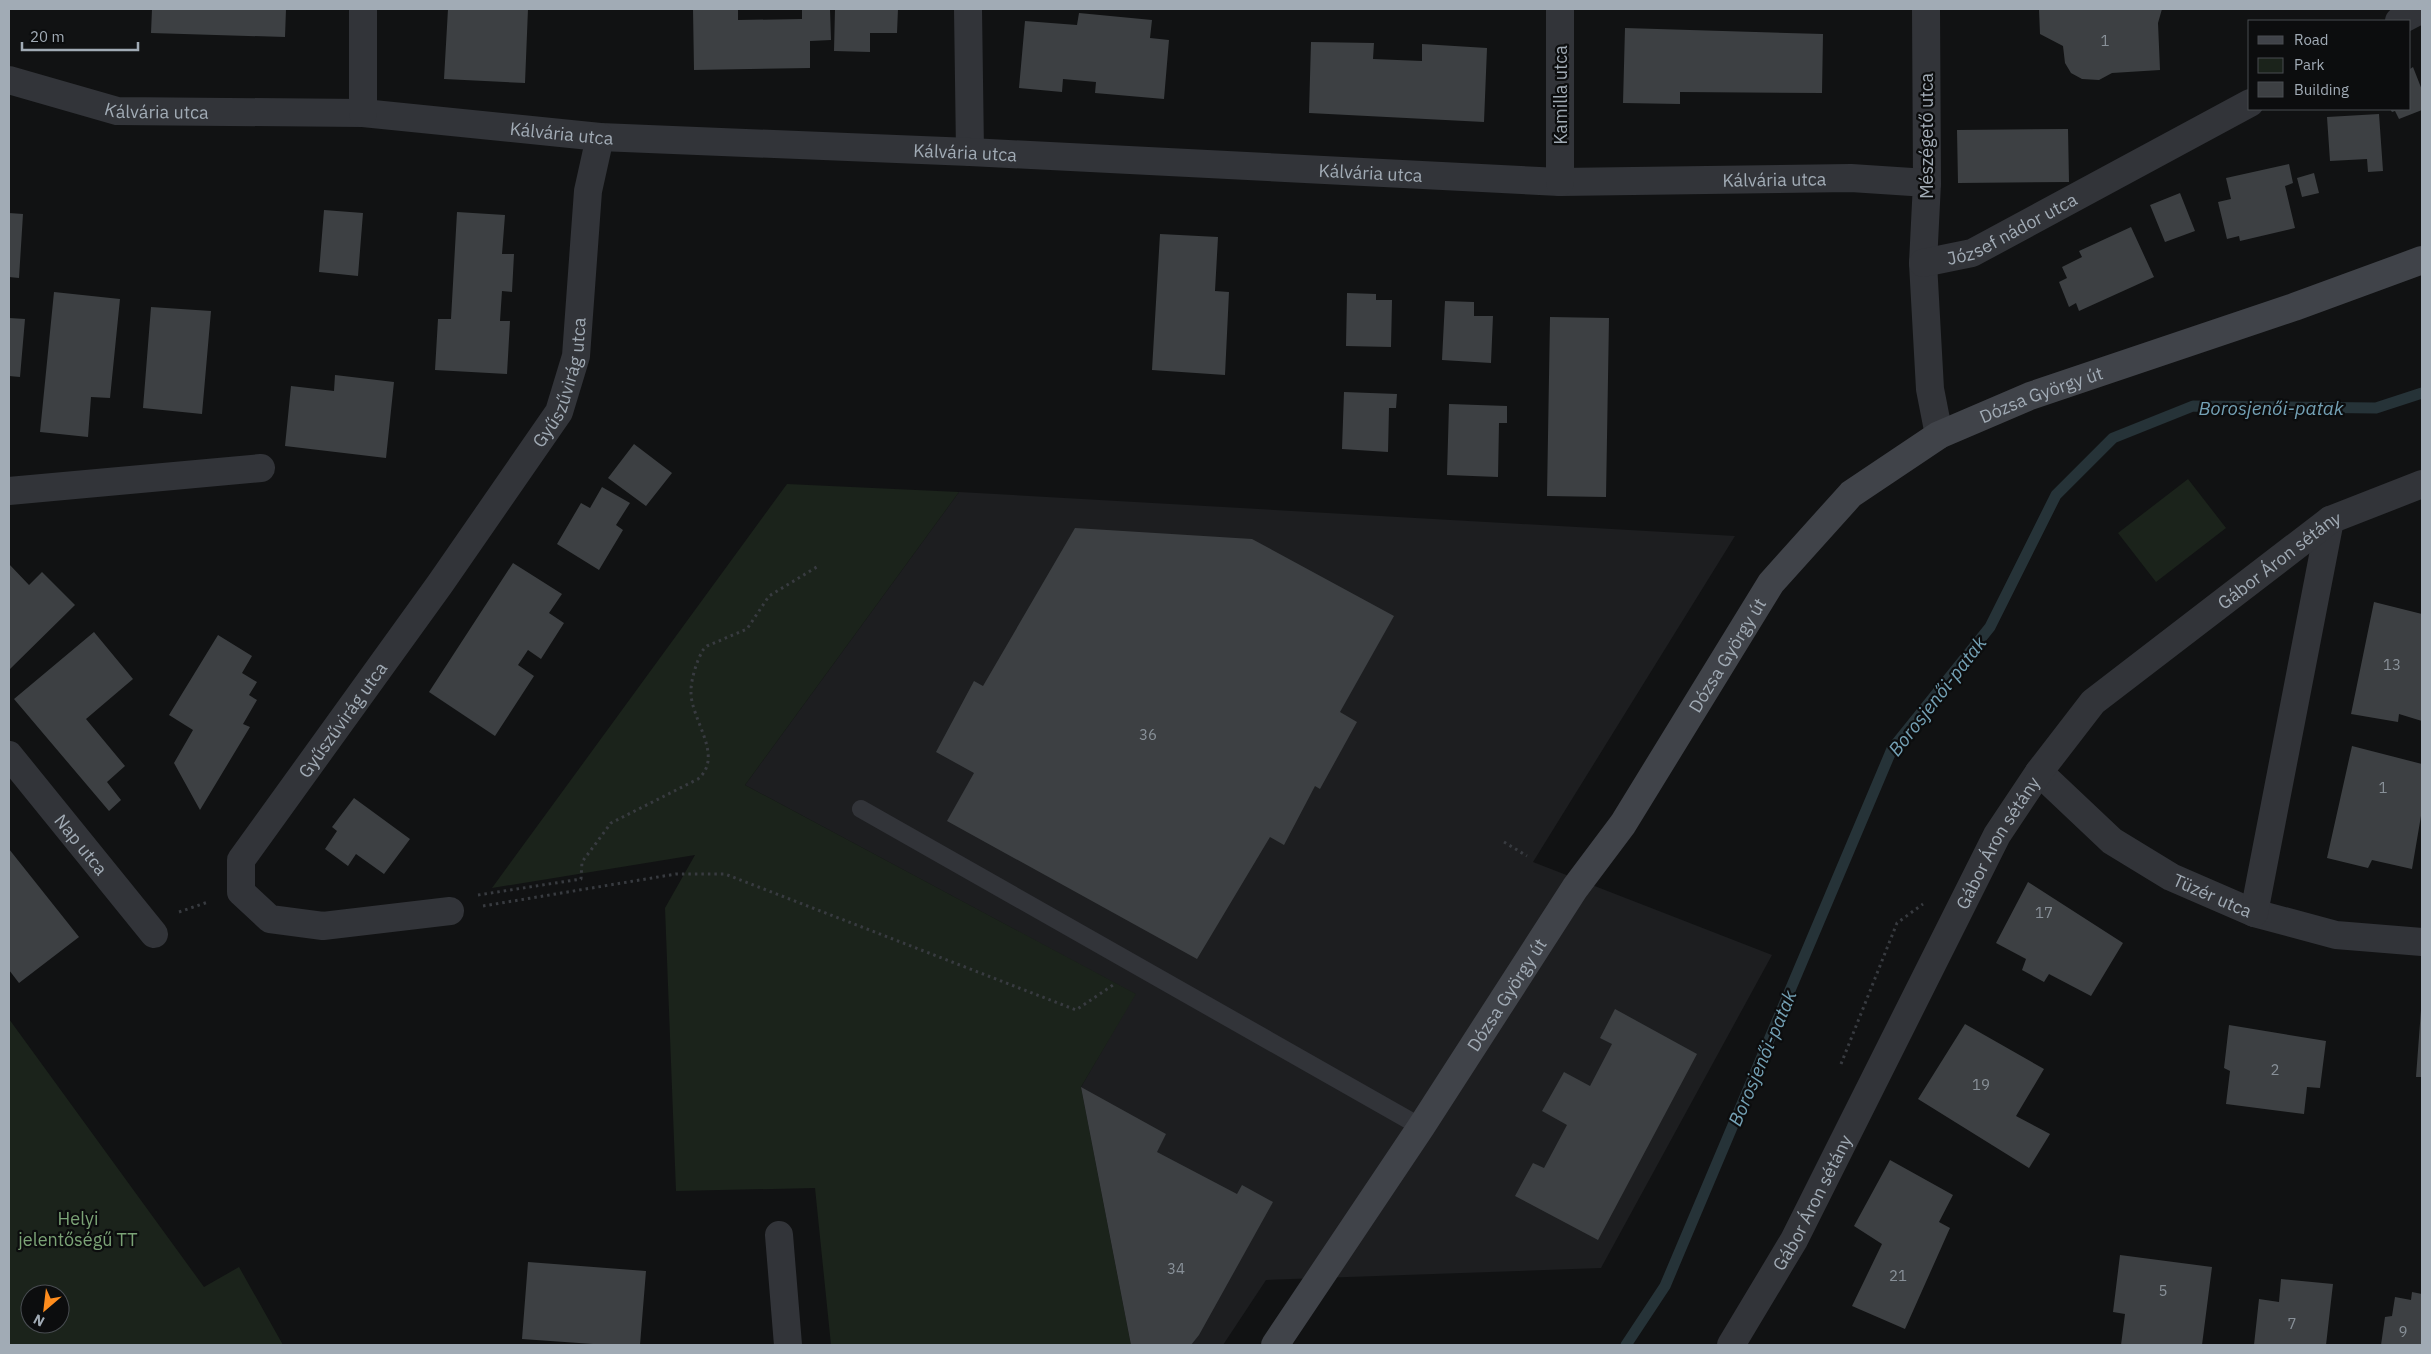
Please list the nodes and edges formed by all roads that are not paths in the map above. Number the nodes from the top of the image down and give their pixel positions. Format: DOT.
graph roads {
  1 [pos="363,9"];
  2 [pos="968,9"];
  3 [pos="1560,9"];
  4 [pos="1926,9"];
  5 [pos="2422,9"];
  6 [pos="2401,20"];
  7 [pos="9,80"];
  8 [pos="2248,104"];
  9 [pos="363,113"];
  10 [pos="600,137"];
  11 [pos="970,152"];
  12 [pos="1560,182"];
  13 [pos="1927,183"];
  14 [pos="2422,260"];
  15 [pos="1923,263"];
  16 [pos="1939,435"];
  17 [pos="261,468"];
  18 [pos="2422,484"];
  19 [pos="9,491"];
  20 [pos="2330,520"];
  21 [pos="9,755"];
  22 [pos="2039,772"];
  23 [pos="861,809"];
  24 [pos="450,911"];
  25 [pos="2254,913"];
  26 [pos="154,934"];
  27 [pos="2422,942"];
  28 [pos="1421,1127"];
  29 [pos="779,1235"];
  30 [pos="788,1345"];
  31 [pos="1275,1345"];
  32 [pos="1731,1345"];
  1 -- 9 [label="street"];
  2 -- 11 [label="street"];
  3 -- 12 [label="street, Kamilla utca"];
  4 -- 13 [label="street, Mészégető utca"];
  5 -- 6 [label="street"];
  7 -- 9 [label="street, Kálvária utca"];
  8 -- 15 [label="street, József nádor utca"];
  9 -- 10 [label="street, Kálvária utca"];
  10 -- 11 [label="street, Kálvária utca"];
  10 -- 24 [label="street, Gyűszűvirág utca"];
  11 -- 12 [label="street, Kálvária utca"];
  12 -- 13 [label="street, Kálvária utca"];
  13 -- 15 [label="street, Mészégető utca"];
  14 -- 16 [label="main road, Dózsa György út"];
  15 -- 16 [label="street, József nádor utca"];
  16 -- 28 [label="main road, Dózsa György út"];
  17 -- 19 [label="street"];
  18 -- 20 [label="street, Gábor Áron sétány"];
  20 -- 22 [label="street, Gábor Áron sétány"];
  20 -- 25 [label="street"];
  21 -- 26 [label="street, Nap utca"];
  22 -- 25 [label="street, Tüzér utca"];
  22 -- 32 [label="street, Gábor Áron sétány"];
  23 -- 28 [label="lane"];
  25 -- 27 [label="street, Tüzér utca"];
  28 -- 31 [label="main road, Dózsa György út"];
  29 -- 30 [label="street"];
}
